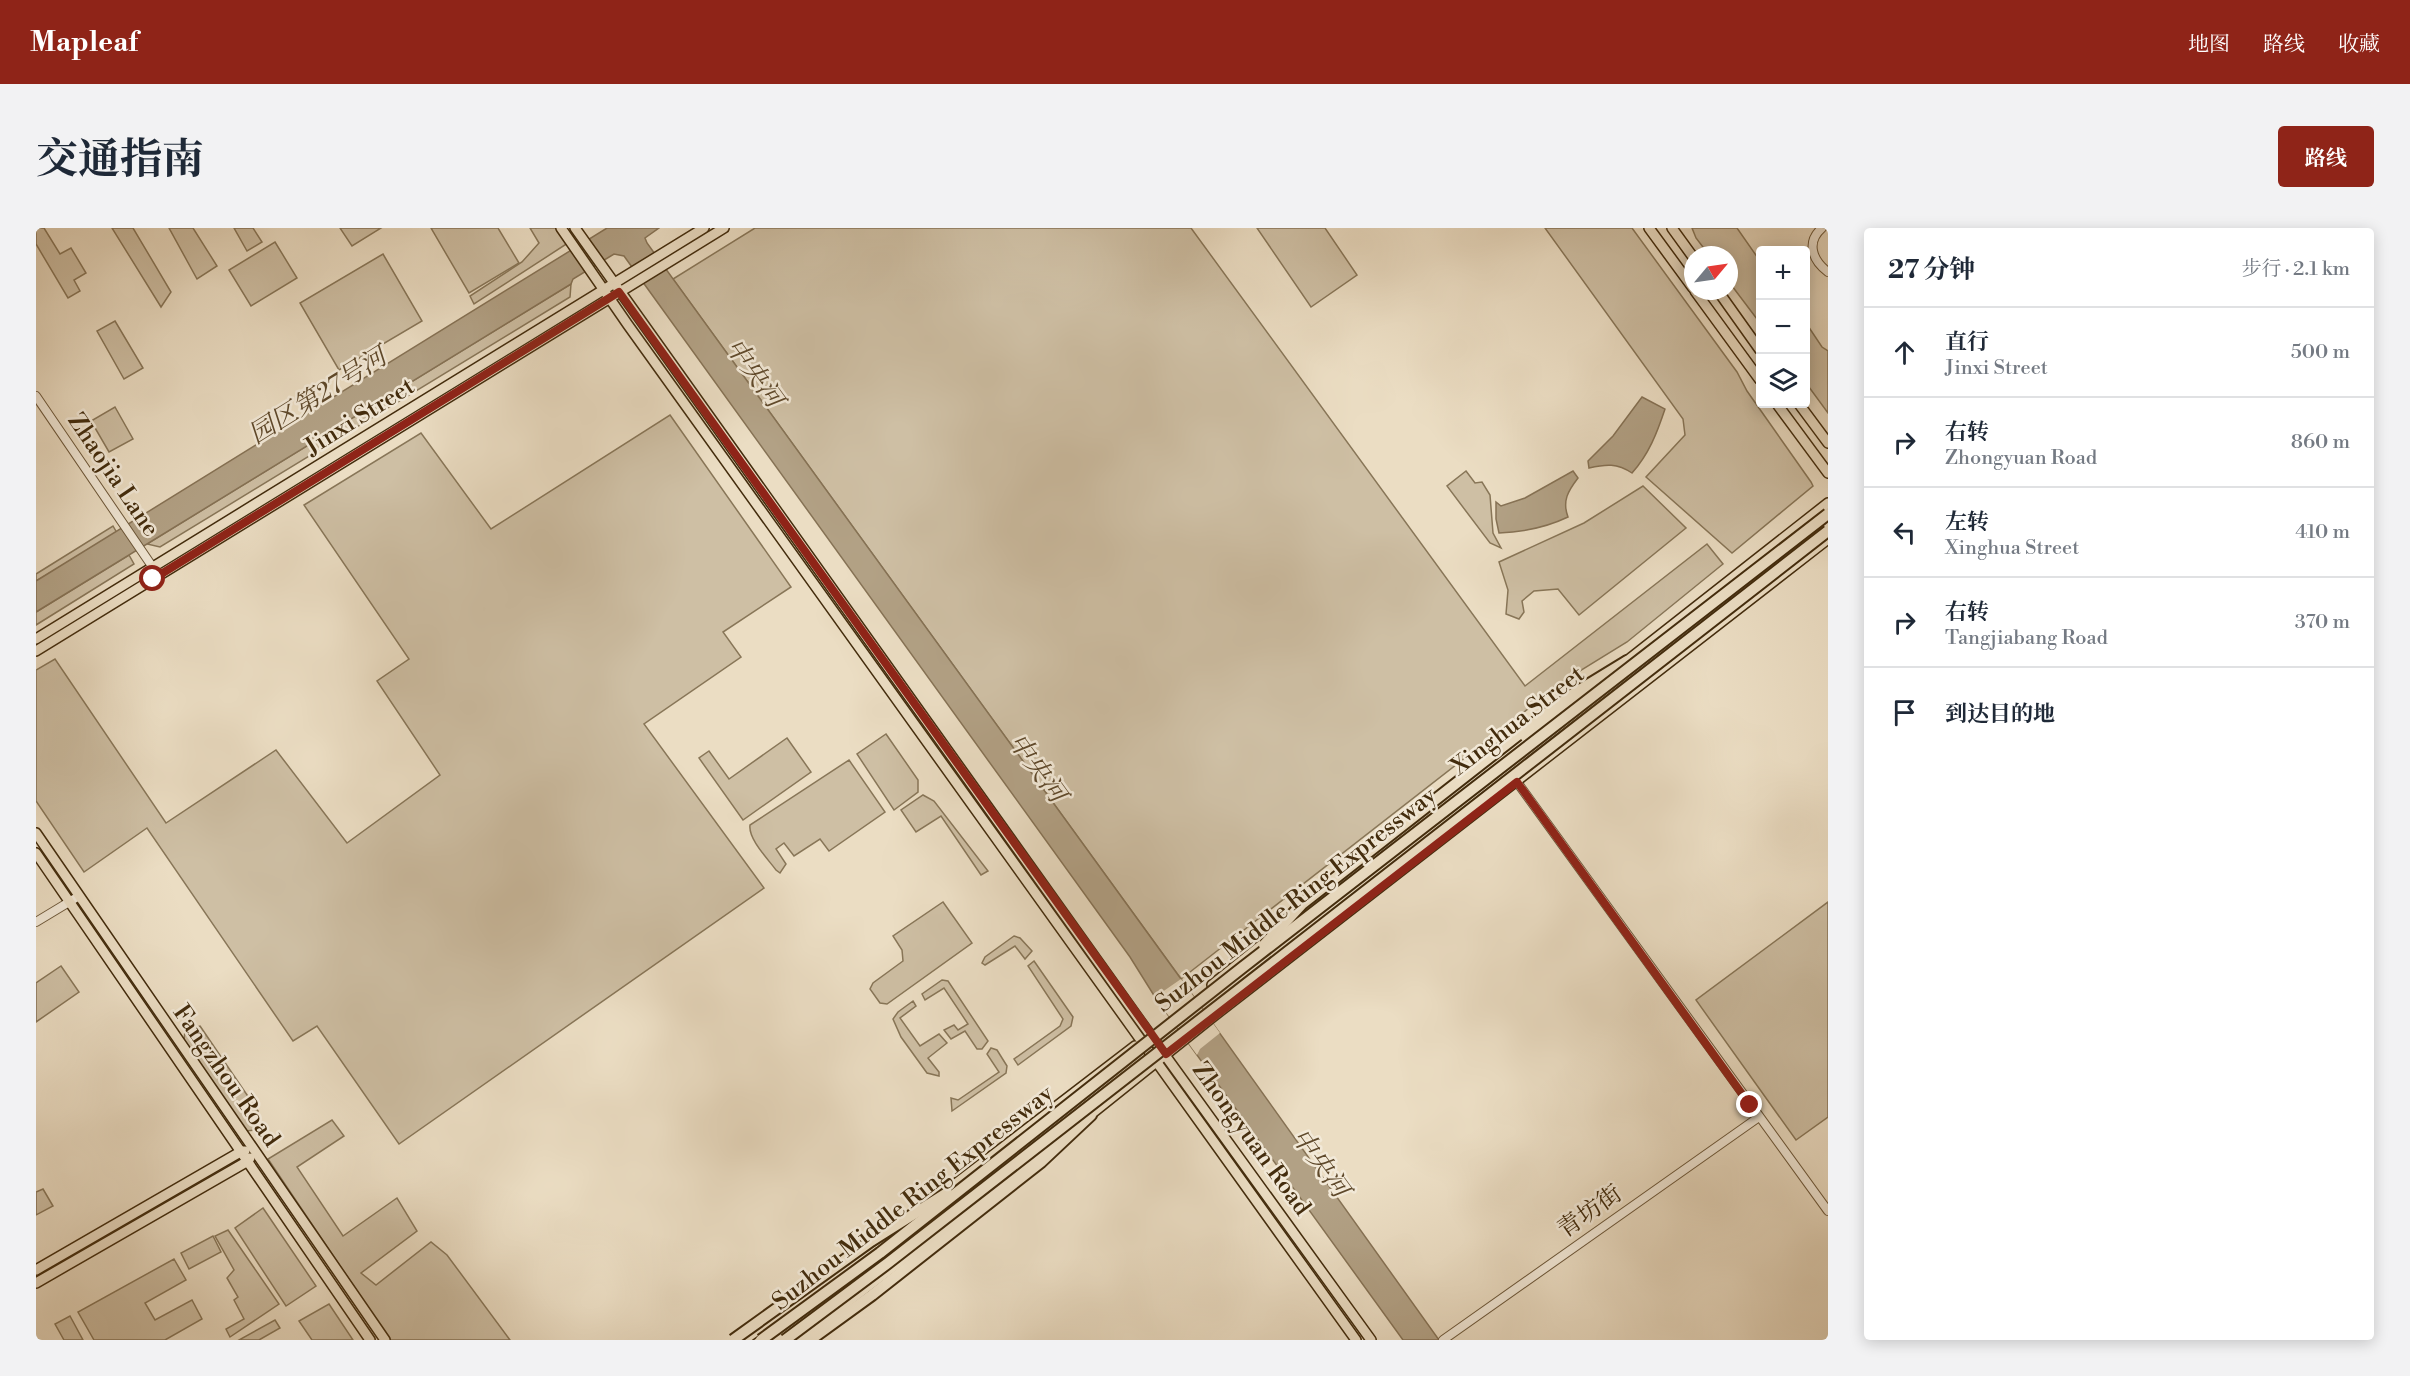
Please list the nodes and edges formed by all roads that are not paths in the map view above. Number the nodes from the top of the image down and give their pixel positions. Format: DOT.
graph roads {
  1 [pos="561,228"];
  2 [pos="575,228"];
  3 [pos="704,228"];
  4 [pos="724,228"];
  5 [pos="1648,228"];
  6 [pos="1672,228"];
  7 [pos="1822,228"];
  8 [pos="1685,246"];
  9 [pos="1828,272"];
  10 [pos="1684,276"];
  11 [pos="614,283"];
  12 [pos="604,289"];
  13 [pos="619,292"];
  14 [pos="609,298"];
  15 [pos="1702,300"];
  16 [pos="1725,300"];
  17 [pos="1756,343"];
  18 [pos="1756,373"];
  19 [pos="36,396"];
  20 [pos="1780,408"];
  21 [pos="1802,408"];
  22 [pos="1828,443"];
  23 [pos="1828,473"];
  24 [pos="1828,503"];
  25 [pos="1828,514"];
  26 [pos="1828,522"];
  27 [pos="1828,531"];
  28 [pos="1816,532"];
  29 [pos="1828,539"];
  30 [pos="1797,563"];
  31 [pos="152,567"];
  32 [pos="158,576"];
  33 [pos="1722,622"];
  34 [pos="36,639"];
  35 [pos="36,651"];
  36 [pos="1627,661"];
  37 [pos="1517,782"];
  38 [pos="36,833"];
  39 [pos="36,853"];
  40 [pos="79,896"];
  41 [pos="70,902"];
  42 [pos="36,922"];
  43 [pos="1243,967"];
  44 [pos="1150,1034"];
  45 [pos="1141,1041"];
  46 [pos="1166,1054"];
  47 [pos="1157,1061"];
  48 [pos="1091,1115"];
  49 [pos="1760,1117"];
  50 [pos="254,1150"];
  51 [pos="242,1151"];
  52 [pos="248,1161"];
  53 [pos="979,1175"];
  54 [pos="1828,1211"];
  55 [pos="36,1270"];
  56 [pos="36,1283"];
  57 [pos="370,1340"];
  58 [pos="385,1340"];
  59 [pos="732,1340"];
  60 [pos="744,1340"];
  61 [pos="761,1340"];
  62 [pos="785,1340"];
  63 [pos="798,1340"];
  64 [pos="810,1340"];
  65 [pos="1356,1340"];
  66 [pos="1371,1340"];
  67 [pos="1444,1340"];
  1 -- 12 [label="main road, Zhongyuan Road"];
  2 -- 11 [label="main road, Zhongyuan Road"];
  3 -- 11 [label="main road, Jinxi Street"];
  4 -- 13 [label="main road, Jinxi Street"];
  5 -- 10 [label="main road"];
  6 -- 8 [label="main road"];
  7 -- 9 [label="street"];
  11 -- 12 [label="main road, Jinxi Street"];
  11 -- 13 [label="main road, Zhongyuan Road"];
  12 -- 14 [label="main road, Zhongyuan Road"];
  12 -- 31 [label="main road, Jinxi Street"];
  13 -- 14 [label="main road, Jinxi Street"];
  13 -- 44 [label="main road, Zhongyuan Road"];
  14 -- 32 [label="main road, Jinxi Street"];
  14 -- 45 [label="main road, Zhongyuan Road"];
  15 -- 18 [label="main road"];
  16 -- 17 [label="main road"];
  19 -- 31 [label="street, Zhaojia Lane"];
  20 -- 23 [label="main road"];
  21 -- 22 [label="main road"];
  24 -- 36 [label="main road, Xinghua Street"];
  25 -- 43 [label="highway, Suzhou Middle Ring Expressway, bridge"];
  26 -- 28 [label="main road"];
  27 -- 62 [label="highway, Suzhou Middle Ring Expressway, bridge"];
  28 -- 30 [label="main road"];
  28 -- 33 [label="main road"];
  29 -- 30 [label="main road, Xinghua Street"];
  30 -- 33 [label="main road, Xinghua Street"];
  31 -- 32 [label="street, Zhaojia Lane"];
  31 -- 34 [label="main road, Jinxi Street"];
  32 -- 35 [label="main road, Jinxi Street"];
  33 -- 37 [label="main road, Xinghua Street"];
  36 -- 43 [label="highway, bridge"];
  36 -- 44 [label="main road, Xinghua Street"];
  37 -- 46 [label="main road, Xinghua Street"];
  37 -- 49 [label="street"];
  38 -- 40 [label="main road, Fangzhou Road"];
  39 -- 41 [label="main road, Fangzhou Road"];
  40 -- 41 [label="street"];
  40 -- 50 [label="main road, Fangzhou Road"];
  41 -- 42 [label="street"];
  41 -- 51 [label="main road, Fangzhou Road"];
  43 -- 53 [label="highway, Suzhou Middle Ring Expressway, bridge"];
  44 -- 45 [label="main road, Xinghua Street"];
  44 -- 46 [label="main road, Zhongyuan Road"];
  45 -- 47 [label="main road, Zhongyuan Road"];
  45 -- 60 [label="main road, Xinghua Street"];
  46 -- 47 [label="main road, Xinghua Street"];
  46 -- 66 [label="main road, Zhongyuan Road"];
  47 -- 48 [label="main road, Xinghua Street"];
  47 -- 65 [label="main road, Zhongyuan Road"];
  48 -- 63 [label="main road, Xinghua Street"];
  48 -- 64 [label="highway"];
  49 -- 54 [label="street"];
  49 -- 67 [label="street, 青坊街"];
  50 -- 51 [label="main road"];
  50 -- 52 [label="main road"];
  50 -- 58 [label="main road, Fangzhou Road"];
  51 -- 52 [label="main road, Fangzhou Road"];
  51 -- 55 [label="main road"];
  52 -- 56 [label="main road"];
  52 -- 57 [label="main road, Fangzhou Road"];
  53 -- 59 [label="highway, bridge"];
  53 -- 61 [label="highway, Suzhou Middle Ring Expressway, bridge"];
}
